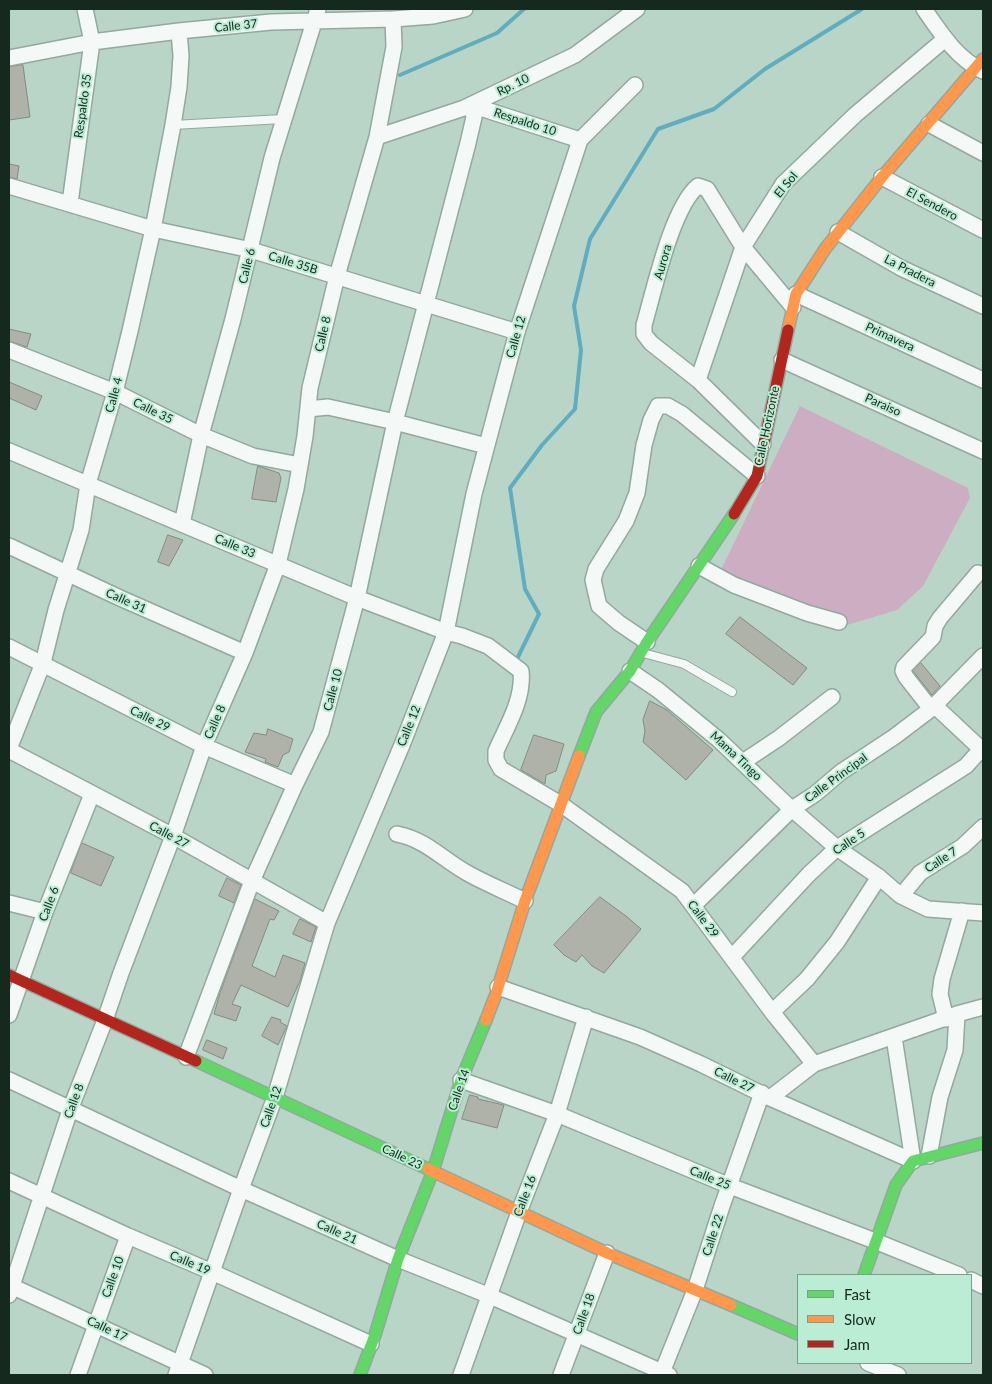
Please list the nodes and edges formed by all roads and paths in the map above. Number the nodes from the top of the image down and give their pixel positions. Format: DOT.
graph roads {
  1 [pos="85,9"];
  2 [pos="465,9"];
  3 [pos="637,9"];
  4 [pos="924,9"];
  5 [pos="317,14"];
  6 [pos="393,19"];
  7 [pos="179,31"];
  8 [pos="945,39"];
  9 [pos="92,42"];
  10 [pos="9,58"];
  11 [pos="981,66"];
  12 [pos="635,84"];
  13 [pos="471,105"];
  14 [pos="283,119"];
  15 [pos="929,124"];
  16 [pos="173,126"];
  17 [pos="377,137"];
  18 [pos="580,140"];
  19 [pos="983,153"];
  20 [pos="882,177"];
  21 [pos="9,186"];
  22 [pos="70,203"];
  23 [pos="153,229"];
  24 [pos="983,230"];
  25 [pos="838,232"];
  26 [pos="743,248"];
  27 [pos="250,250"];
  28 [pos="337,276"];
  29 [pos="794,300"];
  30 [pos="426,305"];
  31 [pos="983,306"];
  32 [pos="517,332"];
  33 [pos="9,350"];
  34 [pos="782,360"];
  35 [pos="698,380"];
  36 [pos="983,380"];
  37 [pos="115,392"];
  38 [pos="308,409"];
  39 [pos="395,422"];
  40 [pos="200,435"];
  41 [pos="763,444"];
  42 [pos="486,446"];
  43 [pos="9,450"];
  44 [pos="983,451"];
  45 [pos="300,465"];
  46 [pos="757,476"];
  47 [pos="88,484"];
  48 [pos="182,524"];
  49 [pos="9,546"];
  50 [pos="278,564"];
  51 [pos="700,566"];
  52 [pos="67,573"];
  53 [pos="978,573"];
  54 [pos="357,598"];
  55 [pos="839,622"];
  56 [pos="446,632"];
  57 [pos="462,636"];
  58 [pos="9,647"];
  59 [pos="644,647"];
  60 [pos="245,653"];
  61 [pos="983,656"];
  62 [pos="43,663"];
  63 [pos="630,671"];
  64 [pos="732,692"];
  65 [pos="832,697"];
  66 [pos="933,707"];
  67 [pos="204,746"];
  68 [pos="982,748"];
  69 [pos="9,749"];
  70 [pos="743,762"];
  71 [pos="295,785"];
  72 [pos="92,794"];
  73 [pos="562,806"];
  74 [pos="792,809"];
  75 [pos="983,826"];
  76 [pos="397,834"];
  77 [pos="173,836"];
  78 [pos="836,848"];
  79 [pos="879,877"];
  80 [pos="252,881"];
  81 [pos="901,896"];
  82 [pos="526,901"];
  83 [pos="9,903"];
  84 [pos="694,905"];
  85 [pos="962,911"];
  86 [pos="45,912"];
  87 [pos="983,912"];
  88 [pos="327,923"];
  89 [pos="732,957"];
  90 [pos="15,978"];
  91 [pos="498,987"];
  92 [pos="983,1007"];
  93 [pos="772,1012"];
  94 [pos="9,1015"];
  95 [pos="586,1016"];
  96 [pos="951,1017"];
  97 [pos="105,1020"];
  98 [pos="894,1037"];
  99 [pos="186,1057"];
  100 [pos="814,1064"];
  101 [pos="9,1080"];
  102 [pos="461,1080"];
  103 [pos="766,1096"];
  104 [pos="276,1097"];
  105 [pos="70,1110"];
  106 [pos="557,1114"];
  107 [pos="977,1145"];
  108 [pos="930,1156"];
  109 [pos="983,1156"];
  110 [pos="913,1161"];
  111 [pos="433,1171"];
  112 [pos="9,1181"];
  113 [pos="730,1186"];
  114 [pos="241,1189"];
  115 [pos="42,1195"];
  116 [pos="519,1212"];
  117 [pos="128,1236"];
  118 [pos="875,1240"];
  119 [pos="607,1253"];
  120 [pos="398,1259"];
  121 [pos="212,1272"];
  122 [pos="864,1274"];
  123 [pos="957,1274"];
  124 [pos="10,1289"];
  125 [pos="695,1290"];
  126 [pos="490,1296"];
  127 [pos="96,1324"];
  128 [pos="577,1334"];
  129 [pos="797,1334"];
  130 [pos="371,1344"];
  131 [pos="870,1364"];
  132 [pos="178,1369"];
  133 [pos="664,1374"];
  134 [pos="889,1374"];
  135 [pos="78,1375"];
  136 [pos="205,1375"];
  137 [pos="360,1375"];
  138 [pos="462,1375"];
  139 [pos="562,1375"];
  1 -- 9 [label="street, Respaldo 35"];
  2 -- 6 [label="street, Calle 37"];
  3 -- 13 [label="street, Rp. 10"];
  4 -- 8 [label="street"];
  5 -- 6 [label="street, Calle 37"];
  5 -- 7 [label="street, Calle 37"];
  5 -- 14 [label="street, Calle 6"];
  6 -- 17 [label="street, Calle 8"];
  7 -- 9 [label="street, Calle 37"];
  7 -- 16 [label="street, Calle 4"];
  8 -- 11 [label="street"];
  8 -- 26 [label="street, El Sol"];
  9 -- 10 [label="street, Calle 37"];
  9 -- 22 [label="street, Respaldo 35"];
  11 -- 15 [label="street, Calle Horizonte"];
  12 -- 18 [label="street, Calle 12"];
  13 -- 17 [label="street, Rp. 10"];
  13 -- 18 [label="street, Respaldo 10"];
  13 -- 30 [label="street, Calle 10"];
  14 -- 16 [label="lane"];
  14 -- 27 [label="street, Calle 6"];
  15 -- 19 [label="street"];
  15 -- 20 [label="street, Calle Horizonte"];
  16 -- 23 [label="street, Calle 4"];
  17 -- 28 [label="street, Calle 8"];
  18 -- 32 [label="street, Calle 12"];
  20 -- 24 [label="street, El Sendero"];
  20 -- 25 [label="street, Calle Horizonte"];
  21 -- 22 [label="street, Calle 35B"];
  22 -- 23 [label="street, Calle 35B"];
  23 -- 27 [label="street, Calle 35B"];
  23 -- 37 [label="street, Calle 4"];
  25 -- 29 [label="street, Calle Horizonte"];
  25 -- 31 [label="street, La Pradera"];
  26 -- 29 [label="street"];
  26 -- 35 [label="street, El Sol"];
  26 -- 35 [label="street, Aurora"];
  27 -- 28 [label="street, Calle 35B"];
  27 -- 40 [label="street, Calle 6"];
  28 -- 30 [label="street, Calle 35B"];
  28 -- 38 [label="street, Calle 8"];
  29 -- 34 [label="street, Calle Horizonte"];
  29 -- 36 [label="street, Primavera"];
  30 -- 32 [label="street, Calle 35B"];
  30 -- 39 [label="street, Calle 10"];
  32 -- 42 [label="street, Calle 12"];
  33 -- 37 [label="street, Calle 35"];
  34 -- 41 [label="street, Calle Horizonte"];
  34 -- 44 [label="street, Paraiso"];
  35 -- 41 [label="street"];
  37 -- 40 [label="street, Calle 35"];
  37 -- 47 [label="street, Calle 4"];
  38 -- 39 [label="street"];
  38 -- 45 [label="street, Calle 8"];
  39 -- 42 [label="street"];
  39 -- 54 [label="street, Calle 10"];
  40 -- 45 [label="street, Calle 35"];
  40 -- 48 [label="street, Calle 6"];
  41 -- 46 [label="street, Calle Horizonte"];
  42 -- 56 [label="street, Calle 12"];
  43 -- 47 [label="street, Calle 33"];
  45 -- 50 [label="street, Calle 8"];
  46 -- 51 [label="street, Calle Horizonte"];
  46 -- 59 [label="street"];
  47 -- 48 [label="street, Calle 33"];
  47 -- 52 [label="street, Calle 4"];
  48 -- 50 [label="street, Calle 33"];
  49 -- 52 [label="street, Calle 31"];
  50 -- 54 [label="street, Calle 33"];
  50 -- 60 [label="street, Calle 8"];
  51 -- 55 [label="street"];
  51 -- 59 [label="street, Calle Horizonte"];
  52 -- 60 [label="street, Calle 31"];
  52 -- 62 [label="street, Calle 4"];
  53 -- 66 [label="street"];
  54 -- 56 [label="street, Calle 33"];
  54 -- 71 [label="street, Calle 10"];
  56 -- 57 [label="street, Calle 33"];
  56 -- 88 [label="street, Calle 12"];
  57 -- 73 [label="street, Calle 29"];
  58 -- 62 [label="street, Calle 29"];
  59 -- 63 [label="street, Calle Horizonte"];
  59 -- 64 [label="lane"];
  60 -- 67 [label="street, Calle 8"];
  61 -- 66 [label="street, Calle Principal"];
  62 -- 67 [label="street, Calle 29"];
  62 -- 69 [label="street, Calle 4"];
  63 -- 70 [label="street, Mama Tingo"];
  63 -- 73 [label="street, Calle Horizonte"];
  65 -- 70 [label="street"];
  66 -- 68 [label="street"];
  66 -- 74 [label="street, Calle Principal"];
  67 -- 71 [label="street, Calle 29"];
  67 -- 77 [label="street, Calle 8"];
  68 -- 78 [label="street, Calle 5"];
  69 -- 72 [label="street, Calle 27"];
  70 -- 74 [label="street, Mama Tingo"];
  71 -- 80 [label="street, Calle 10"];
  72 -- 77 [label="street, Calle 27"];
  72 -- 86 [label="street, Calle 6"];
  73 -- 82 [label="street, Calle 14"];
  73 -- 84 [label="street, Calle 29"];
  74 -- 78 [label="street, Mama Tingo"];
  74 -- 84 [label="street, Calle Principal"];
  75 -- 81 [label="street, Calle 7"];
  76 -- 82 [label="street"];
  77 -- 80 [label="street, Calle 27"];
  77 -- 97 [label="street, Calle 8"];
  78 -- 79 [label="street, Mama Tingo"];
  78 -- 89 [label="street, Calle 5"];
  79 -- 81 [label="street, Mama Tingo"];
  79 -- 93 [label="street"];
  80 -- 88 [label="street, Calle 27"];
  80 -- 99 [label="street, Calle 10"];
  81 -- 85 [label="street, Mama Tingo"];
  82 -- 91 [label="street, Calle 14"];
  83 -- 86 [label="street"];
  84 -- 89 [label="street, Calle 29"];
  85 -- 87 [label="street, Mama Tingo"];
  85 -- 96 [label="street"];
  86 -- 90 [label="street, Calle 6"];
  88 -- 104 [label="street, Calle 12"];
  89 -- 93 [label="street, Calle 29"];
  90 -- 94 [label="street, Calle 6"];
  90 -- 97 [label="street, Calle 23"];
  91 -- 95 [label="street, Calle 27"];
  91 -- 102 [label="street, Calle 14"];
  92 -- 96 [label="street"];
  93 -- 100 [label="street, Calle 29"];
  95 -- 103 [label="street, Calle 27"];
  95 -- 106 [label="street, Calle 16"];
  96 -- 98 [label="street"];
  96 -- 108 [label="street"];
  97 -- 99 [label="street, Calle 23"];
  97 -- 105 [label="street, Calle 8"];
  98 -- 100 [label="street"];
  98 -- 110 [label="street"];
  99 -- 104 [label="street, Calle 23"];
  100 -- 103 [label="street"];
  101 -- 105 [label="street, Calle 21"];
  102 -- 106 [label="street, Calle 25"];
  102 -- 111 [label="street, Calle 14"];
  103 -- 110 [label="street, Calle 27"];
  103 -- 113 [label="street, Calle 22"];
  104 -- 111 [label="street, Calle 23"];
  104 -- 114 [label="street, Calle 12"];
  105 -- 114 [label="street, Calle 21"];
  105 -- 115 [label="street, Calle 8"];
  106 -- 113 [label="street, Calle 25"];
  106 -- 116 [label="street, Calle 16"];
  107 -- 108 [label="street"];
  107 -- 109 [label="street"];
  108 -- 110 [label="street"];
  110 -- 118 [label="street"];
  111 -- 116 [label="street, Calle 23"];
  111 -- 120 [label="street, Calle 14"];
  112 -- 115 [label="street, Calle 19"];
  113 -- 118 [label="street, Calle 25"];
  113 -- 125 [label="street, Calle 22"];
  114 -- 120 [label="street, Calle 21"];
  114 -- 121 [label="street, Calle 12"];
  115 -- 117 [label="street, Calle 19"];
  115 -- 124 [label="street, Calle 8"];
  116 -- 119 [label="street, Calle 23"];
  116 -- 126 [label="street, Calle 16"];
  117 -- 121 [label="street, Calle 19"];
  117 -- 127 [label="street, Calle 10"];
  118 -- 122 [label="street"];
  118 -- 123 [label="street, Calle 25"];
  119 -- 125 [label="street, Calle 23"];
  119 -- 128 [label="street, Calle 18"];
  120 -- 126 [label="street, Calle 21"];
  120 -- 130 [label="street, Calle 14"];
  121 -- 130 [label="street, Calle 19"];
  121 -- 132 [label="street, Calle 12"];
  124 -- 127 [label="street, Calle 17"];
  125 -- 129 [label="street, Calle 23"];
  125 -- 133 [label="street, Calle 22"];
  126 -- 128 [label="street, Calle 21"];
  126 -- 138 [label="street, Calle 16"];
  127 -- 132 [label="street, Calle 17"];
  127 -- 135 [label="street, Calle 10"];
  128 -- 133 [label="street, Calle 21"];
  128 -- 139 [label="street, Calle 18"];
  130 -- 137 [label="street, Calle 14"];
  131 -- 134 [label="street"];
  132 -- 136 [label="street, Calle 17"];
}
